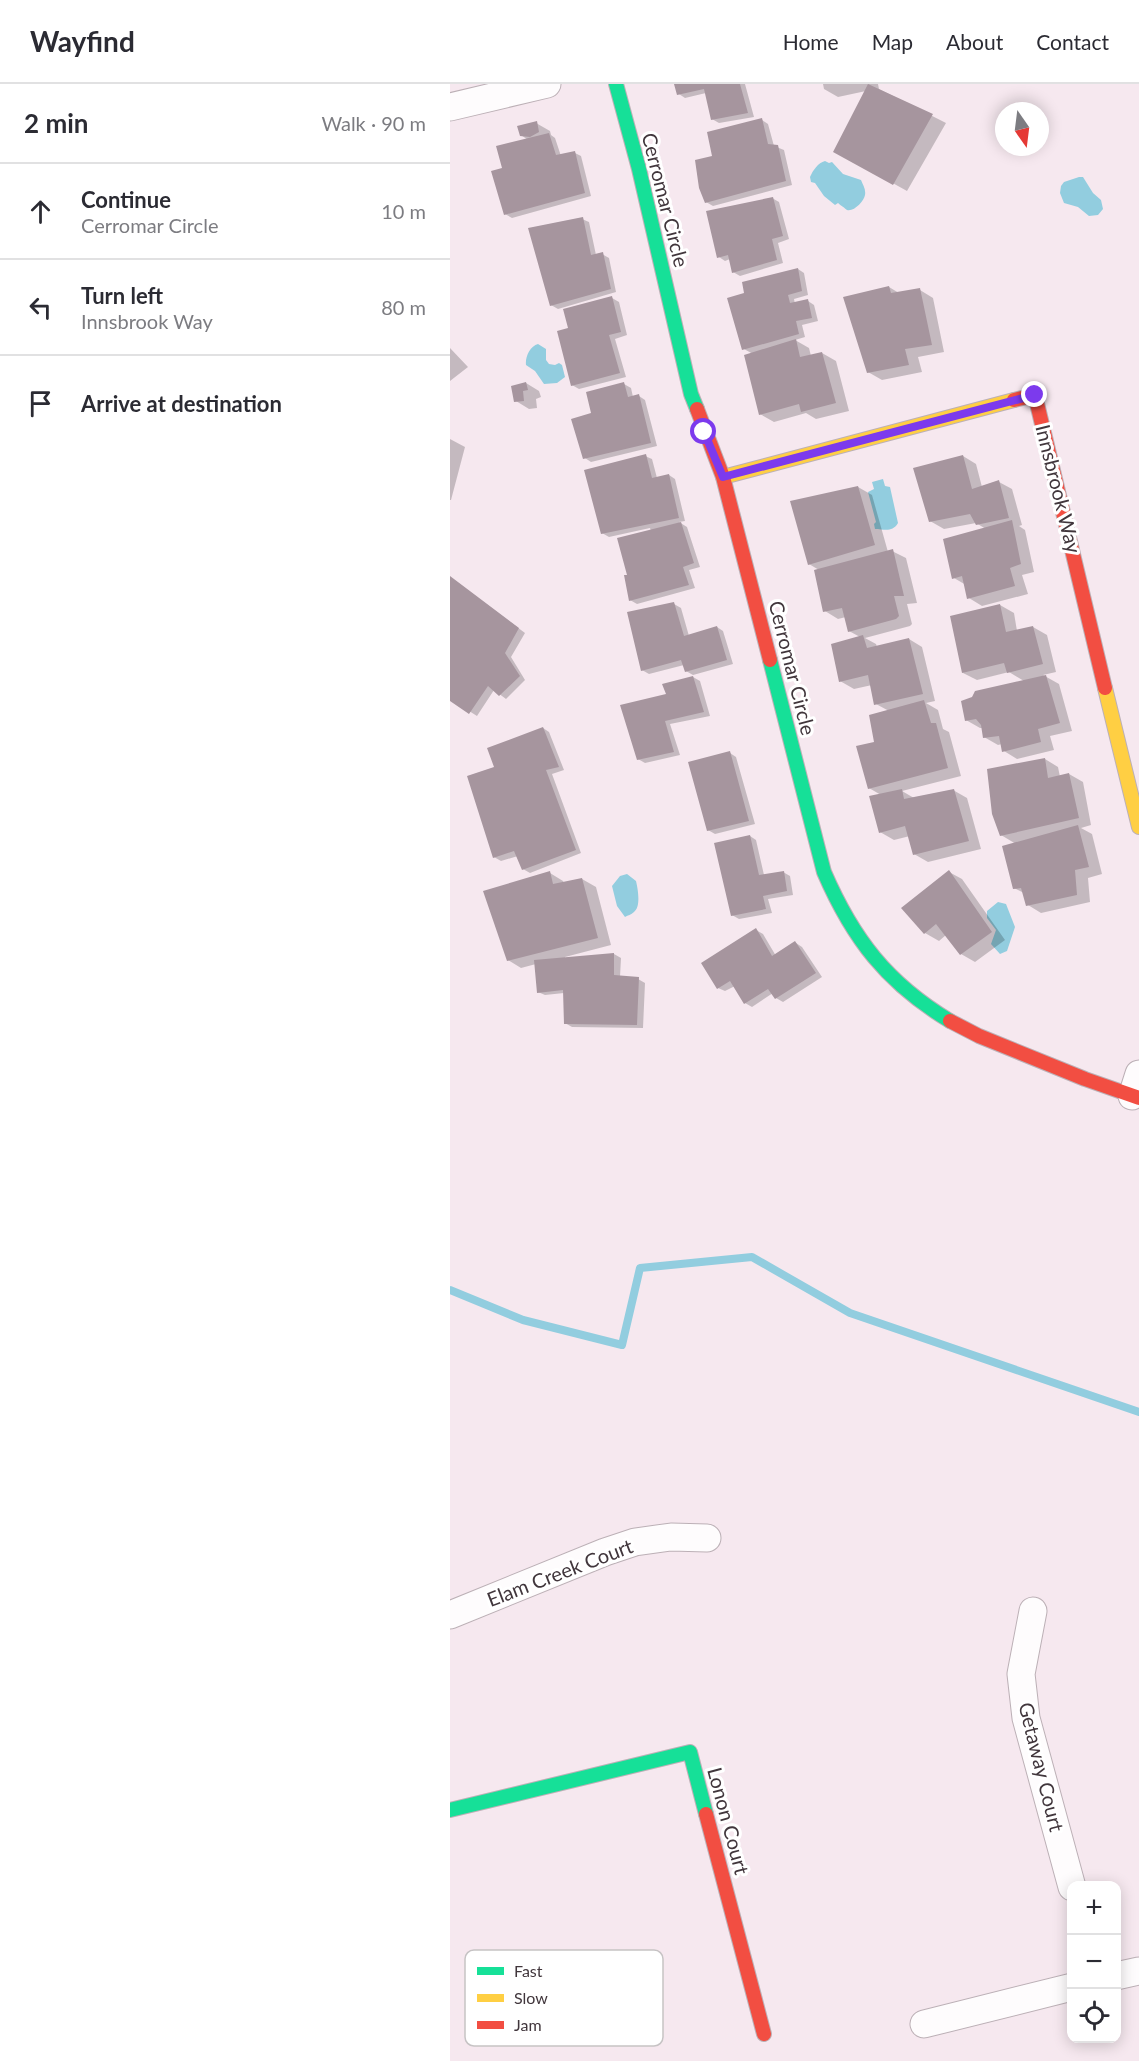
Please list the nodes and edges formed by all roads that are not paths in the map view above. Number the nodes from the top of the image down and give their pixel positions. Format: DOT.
graph roads {
  1 [pos="547,84"];
  2 [pos="616,84"];
  3 [pos="450,108"];
  4 [pos="723,477"];
  5 [pos="1139,827"];
  6 [pos="1137,1089"];
  7 [pos="708,1538"];
  8 [pos="1033,1611"];
  9 [pos="450,1615"];
  10 [pos="450,1810"];
  11 [pos="1069,1881"];
  12 [pos="1139,1971"];
  13 [pos="1121,1975"];
  14 [pos="1067,1989"];
  15 [pos="924,2024"];
  16 [pos="764,2034"];
  1 -- 3 [label="street"];
  2 -- 4 [label="street, Cerromar Circle"];
  4 -- 5 [label="street, Innsbrook Way"];
  4 -- 6 [label="street, Cerromar Circle"];
  7 -- 9 [label="street, Elam Creek Court"];
  8 -- 11 [label="street, Getaway Court"];
  10 -- 16 [label="street, Lonon Court"];
  12 -- 13 [label="street"];
  14 -- 15 [label="street"];
}
